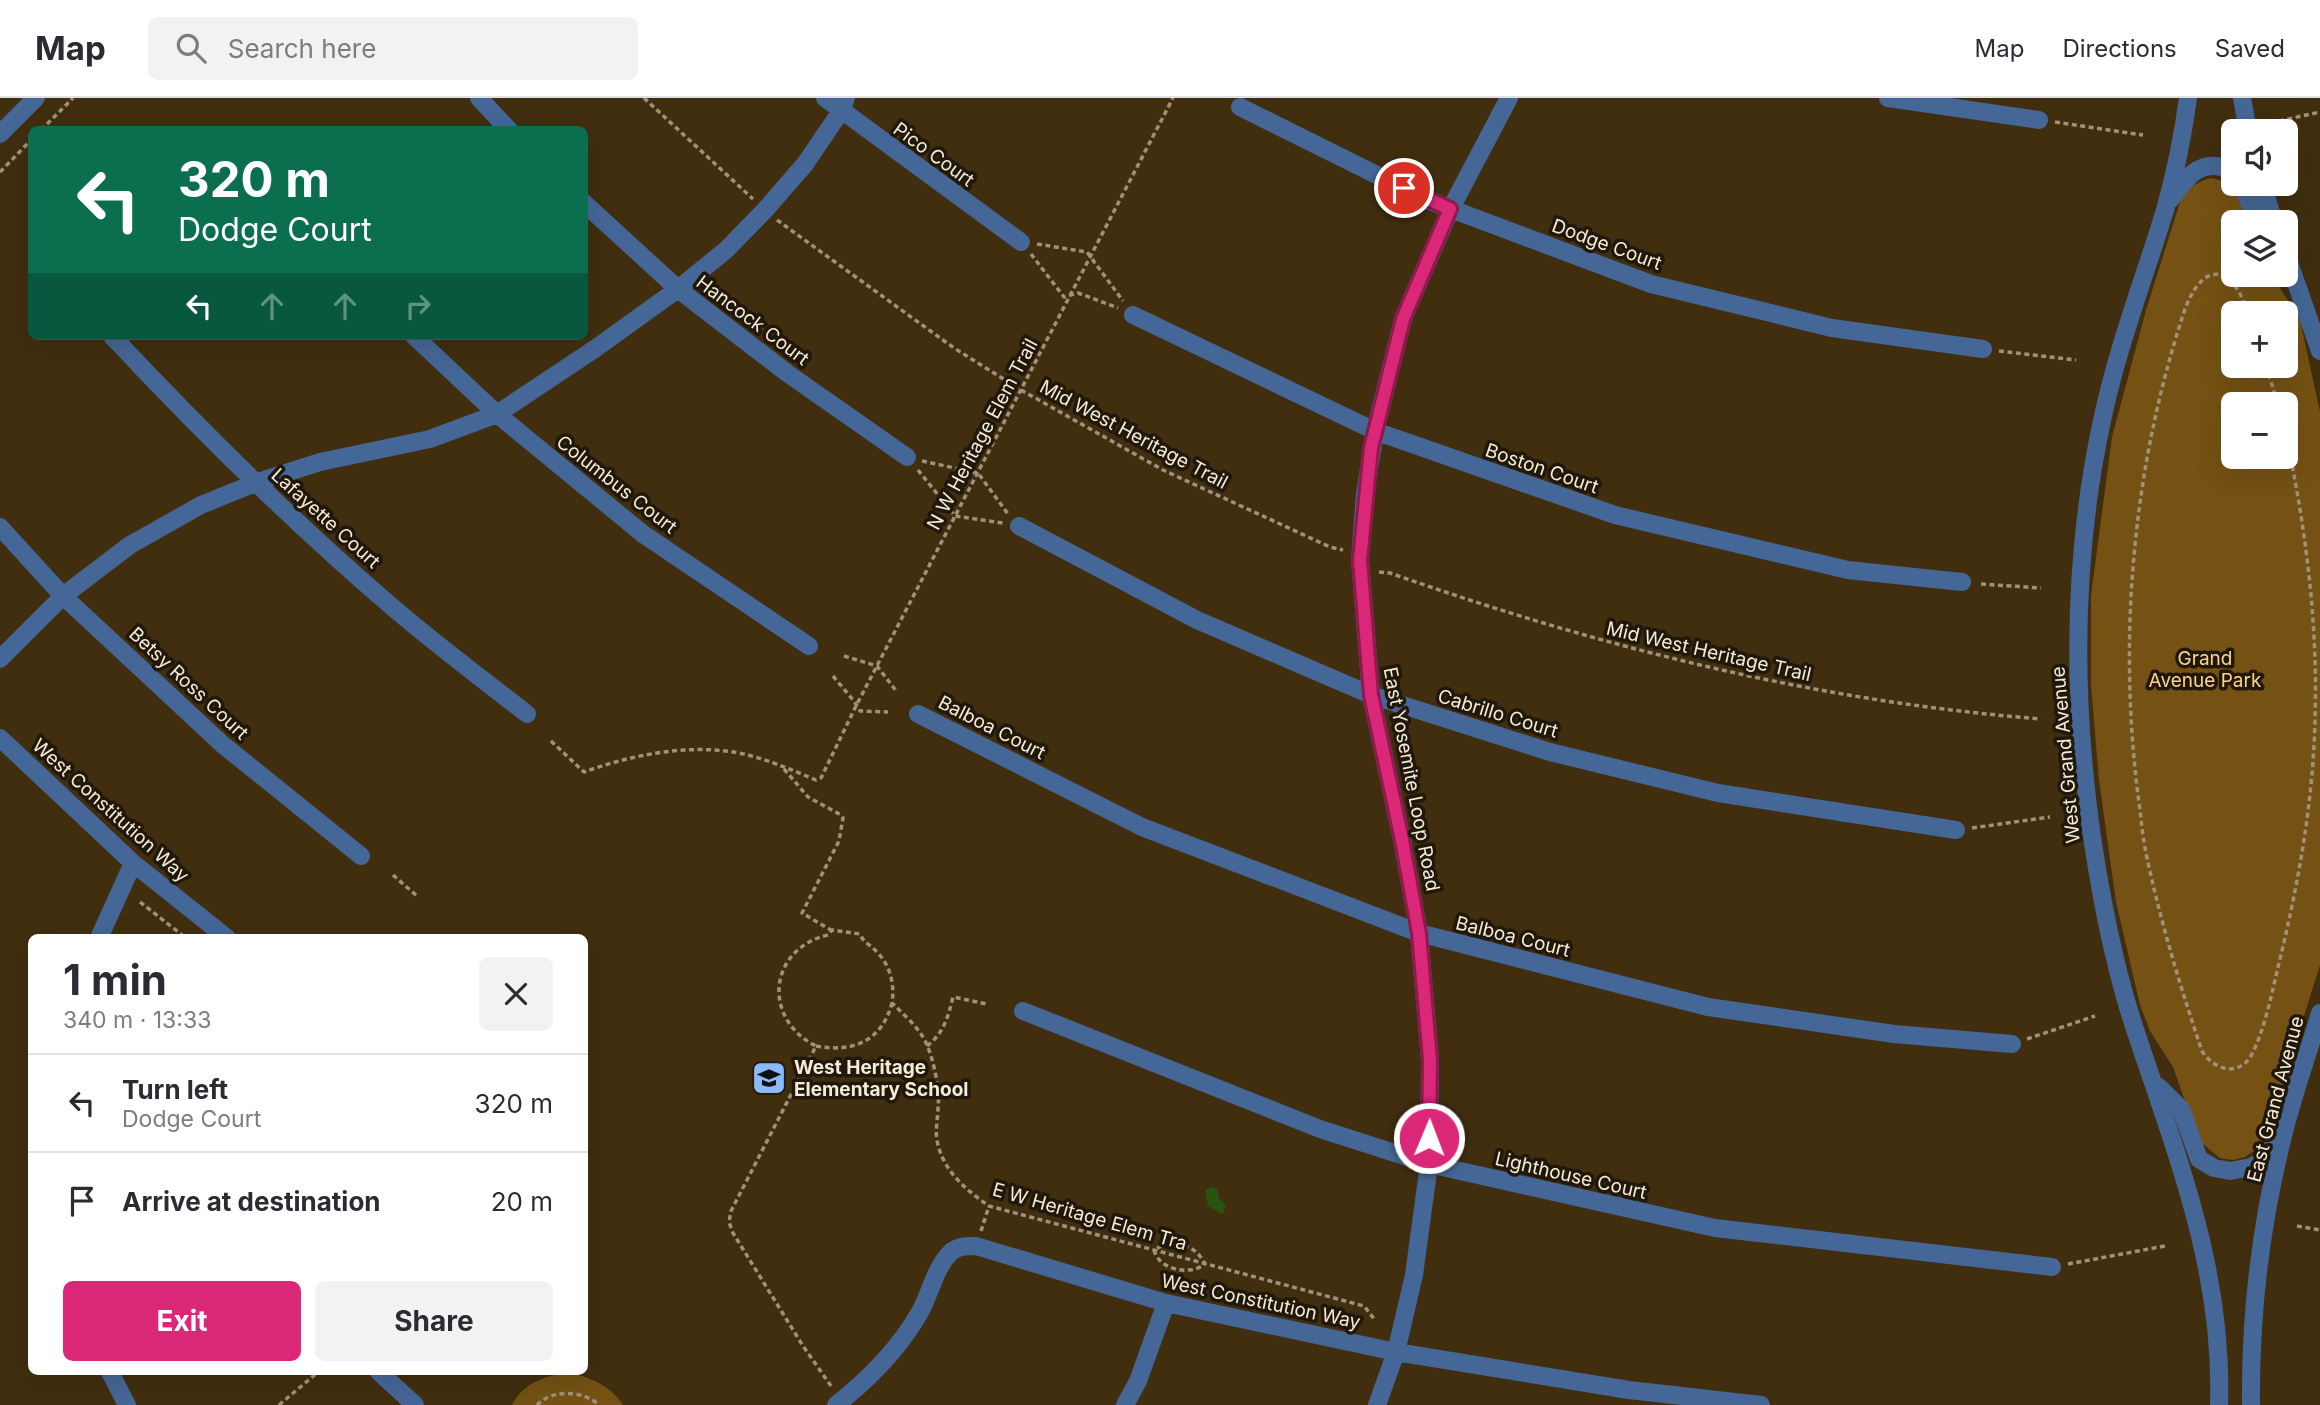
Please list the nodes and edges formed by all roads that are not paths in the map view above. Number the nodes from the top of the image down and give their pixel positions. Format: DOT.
graph roads {
  1 [pos="36,98"];
  2 [pos="479,98"];
  3 [pos="825,98"];
  4 [pos="1508,98"];
  5 [pos="1888,98"];
  6 [pos="2188,98"];
  7 [pos="2242,98"];
  8 [pos="844,105"];
  9 [pos="1240,107"];
  10 [pos="2246,119"];
  11 [pos="2039,120"];
  12 [pos="505,126"];
  13 [pos="0,134"];
  14 [pos="2221,167"];
  15 [pos="588,207"];
  16 [pos="2166,207"];
  17 [pos="1450,209"];
  18 [pos="1021,242"];
  19 [pos="2297,287"];
  20 [pos="678,289"];
  21 [pos="1133,314"];
  22 [pos="116,340"];
  23 [pos="418,340"];
  24 [pos="1983,349"];
  25 [pos="2320,351"];
  26 [pos="497,414"];
  27 [pos="1374,431"];
  28 [pos="907,457"];
  29 [pos="255,483"];
  30 [pos="1019,526"];
  31 [pos="0,527"];
  32 [pos="1962,582"];
  33 [pos="64,596"];
  34 [pos="809,646"];
  35 [pos="0,659"];
  36 [pos="1371,695"];
  37 [pos="527,714"];
  38 [pos="918,714"];
  39 [pos="0,738"];
  40 [pos="1956,830"];
  41 [pos="361,856"];
  42 [pos="133,863"];
  43 [pos="1419,933"];
  44 [pos="101,934"];
  45 [pos="222,934"];
  46 [pos="1023,1010"];
  47 [pos="2320,1013"];
  48 [pos="2012,1044"];
  49 [pos="2154,1082"];
  50 [pos="2283,1135"];
  51 [pos="1429,1164"];
  52 [pos="2052,1266"];
  53 [pos="1166,1303"];
  54 [pos="1396,1352"];
  55 [pos="112,1375"];
  56 [pos="382,1375"];
  57 [pos="127,1405"];
  58 [pos="415,1405"];
  59 [pos="836,1405"];
  60 [pos="1125,1405"];
  61 [pos="1377,1405"];
  62 [pos="1761,1405"];
  63 [pos="2219,1405"];
  64 [pos="2250,1405"];
  1 -- 13 [label="street"];
  2 -- 12 [label="street"];
  3 -- 8 [label="street, Pico Court"];
  4 -- 17 [label="street, East Yosemite Loop Road"];
  5 -- 11 [label="street"];
  6 -- 16 [label="street, West Grand Avenue"];
  7 -- 10 [label="street"];
  8 -- 18 [label="street, Pico Court"];
  8 -- 20 [label="street"];
  9 -- 17 [label="street, Dodge Court"];
  14 -- 16 [label="street"];
  15 -- 20 [label="street, Hancock Court"];
  16 -- 49 [label="street, West Grand Avenue"];
  17 -- 24 [label="street, Dodge Court"];
  17 -- 27 [label="street, East Yosemite Loop Road"];
  19 -- 25 [label="street"];
  20 -- 26 [label="street"];
  20 -- 28 [label="street, Hancock Court"];
  21 -- 27 [label="street, Boston Court"];
  22 -- 29 [label="street, Lafayette Court"];
  23 -- 26 [label="street, Columbus Court"];
  26 -- 29 [label="street"];
  26 -- 34 [label="street, Columbus Court"];
  27 -- 32 [label="street, Boston Court"];
  27 -- 36 [label="street, East Yosemite Loop Road"];
  29 -- 33 [label="street"];
  29 -- 37 [label="street, Lafayette Court"];
  30 -- 36 [label="street, Cabrillo Court"];
  31 -- 33 [label="street, Betsy Ross Court"];
  33 -- 35 [label="street"];
  33 -- 41 [label="street, Betsy Ross Court"];
  36 -- 40 [label="street, Cabrillo Court"];
  36 -- 43 [label="street, East Yosemite Loop Road"];
  38 -- 43 [label="street, Balboa Court"];
  39 -- 42 [label="street, West Constitution Way"];
  42 -- 44 [label="street"];
  42 -- 45 [label="street, West Constitution Way"];
  43 -- 48 [label="street, Balboa Court"];
  43 -- 51 [label="street, East Yosemite Loop Road"];
  46 -- 51 [label="street, Lighthouse Court"];
  47 -- 50 [label="street, East Grand Avenue"];
  49 -- 50 [label="street"];
  49 -- 63 [label="street, West Grand Avenue"];
  50 -- 64 [label="street, East Grand Avenue"];
  51 -- 52 [label="street, Lighthouse Court"];
  51 -- 54 [label="street, East Yosemite Loop Road"];
  53 -- 54 [label="street, West Constitution Way"];
  53 -- 59 [label="street, West Constitution Way"];
  53 -- 60 [label="street"];
  54 -- 61 [label="street, East Yosemite Loop Road"];
  54 -- 62 [label="street, West Constitution Way"];
  55 -- 57 [label="street"];
  56 -- 58 [label="street"];
}
